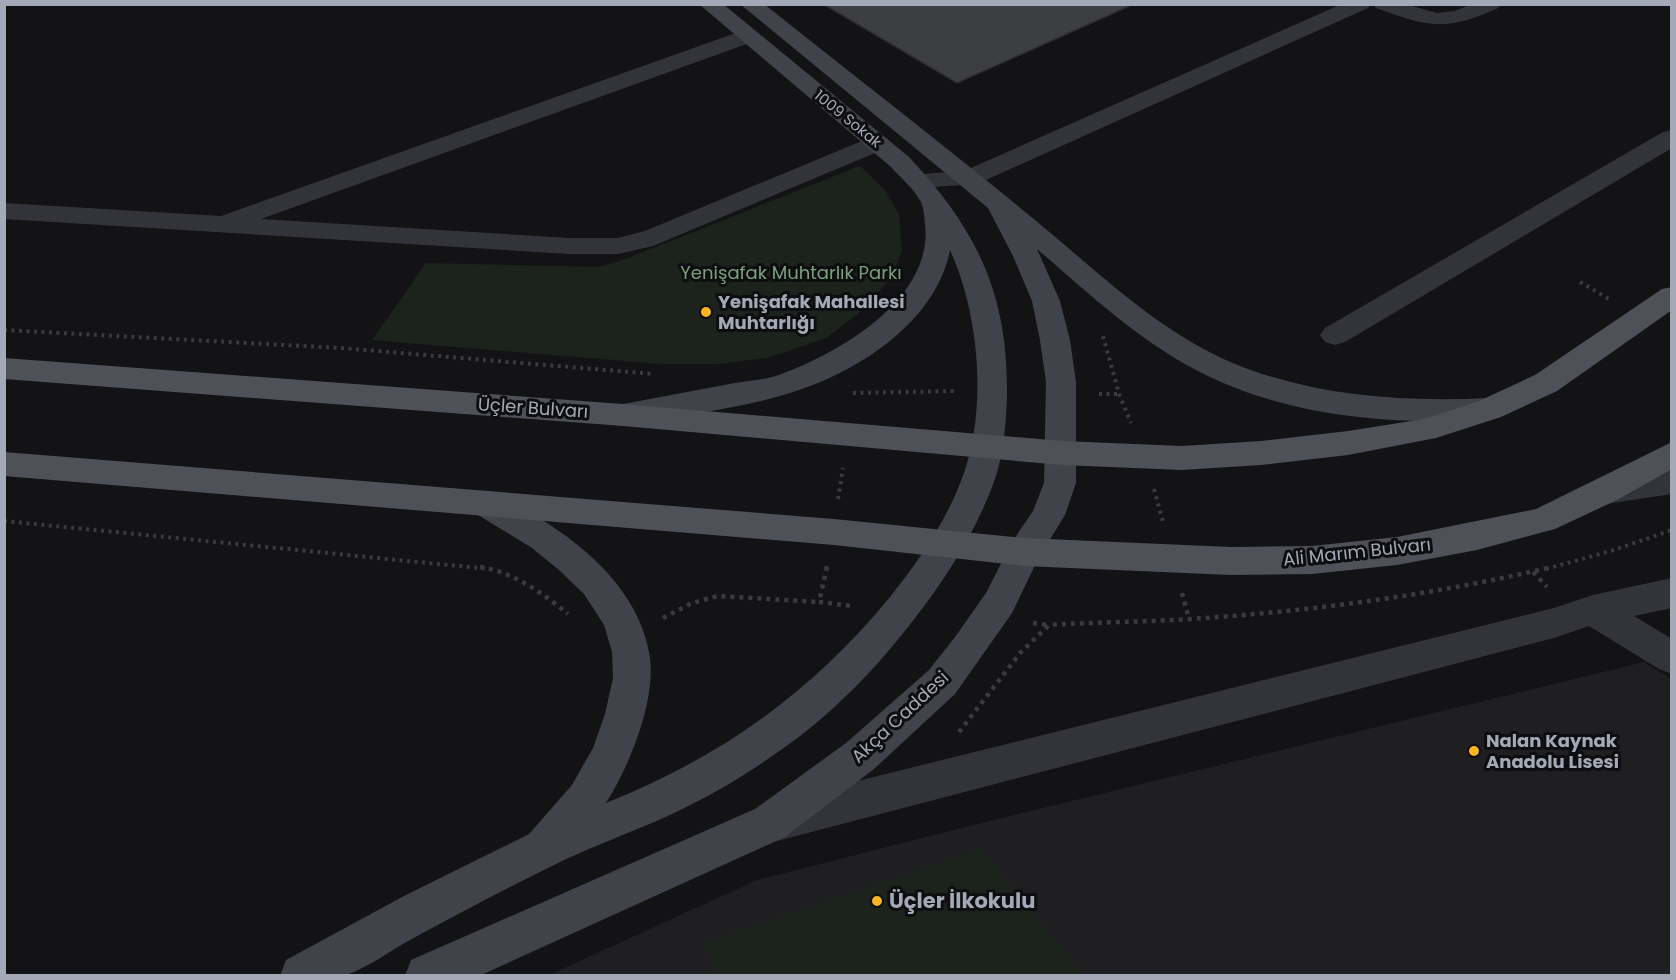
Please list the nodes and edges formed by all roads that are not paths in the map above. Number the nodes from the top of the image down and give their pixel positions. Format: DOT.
graph roads {
  1 [pos="709,4"];
  2 [pos="750,4"];
  3 [pos="1361,4"];
  4 [pos="1383,4"];
  5 [pos="1491,4"];
  6 [pos="747,36"];
  7 [pos="1671,137"];
  8 [pos="879,143"];
  9 [pos="968,179"];
  10 [pos="926,190"];
  11 [pos="998,202"];
  12 [pos="4,211"];
  13 [pos="219,225"];
  14 [pos="1671,296"];
  15 [pos="1335,335"];
  16 [pos="4,368"];
  17 [pos="1490,409"];
  18 [pos="623,415"];
  19 [pos="988,445"];
  20 [pos="1062,453"];
  21 [pos="1671,454"];
  22 [pos="4,464"];
  23 [pos="1671,481"];
  24 [pos="1605,491"];
  25 [pos="485,504"];
  26 [pos="945,545"];
  27 [pos="1024,552"];
  28 [pos="1671,593"];
  29 [pos="1593,610"];
  30 [pos="1671,658"];
  31 [pos="770,823"];
  32 [pos="539,851"];
  33 [pos="302,975"];
  34 [pos="427,975"];
  1 -- 6 [label="street, 1009 Sokak"];
  2 -- 9 [label="street, 1009 Sokak"];
  3 -- 9 [label="street"];
  4 -- 5 [label="street"];
  6 -- 8 [label="street, 1009 Sokak"];
  6 -- 13 [label="street"];
  7 -- 15 [label="street"];
  8 -- 10 [label="street, 1009 Sokak"];
  8 -- 13 [label="street"];
  9 -- 10 [label="street"];
  9 -- 11 [label="street, 1009 Sokak"];
  10 -- 18 [label="street"];
  10 -- 19 [label="street, 1009 Sokak"];
  11 -- 17 [label="street, 1009 Sokak"];
  11 -- 20 [label="street, Akça Caddesi"];
  12 -- 13 [label="street"];
  14 -- 17 [label="main road"];
  16 -- 18 [label="main road, Üçler Bulvarı"];
  17 -- 20 [label="main road"];
  18 -- 19 [label="main road, Üçler Bulvarı"];
  19 -- 20 [label="main road, Üçler Bulvarı"];
  19 -- 26 [label="street, 1009 Sokak"];
  20 -- 27 [label="street, Akça Caddesi"];
  21 -- 24 [label="main road, Ali Marım Bulvarı"];
  22 -- 25 [label="main road"];
  23 -- 24 [label="street"];
  24 -- 27 [label="main road, Ali Marım Bulvarı"];
  25 -- 26 [label="main road"];
  25 -- 32 [label="street"];
  26 -- 27 [label="main road"];
  26 -- 32 [label="street, 1009 Sokak"];
  27 -- 31 [label="street, Akça Caddesi"];
  28 -- 29 [label="street"];
  29 -- 30 [label="street"];
  29 -- 31 [label="street"];
  31 -- 34 [label="street, Akça Caddesi"];
  32 -- 33 [label="street, 1009 Sokak"];
}
